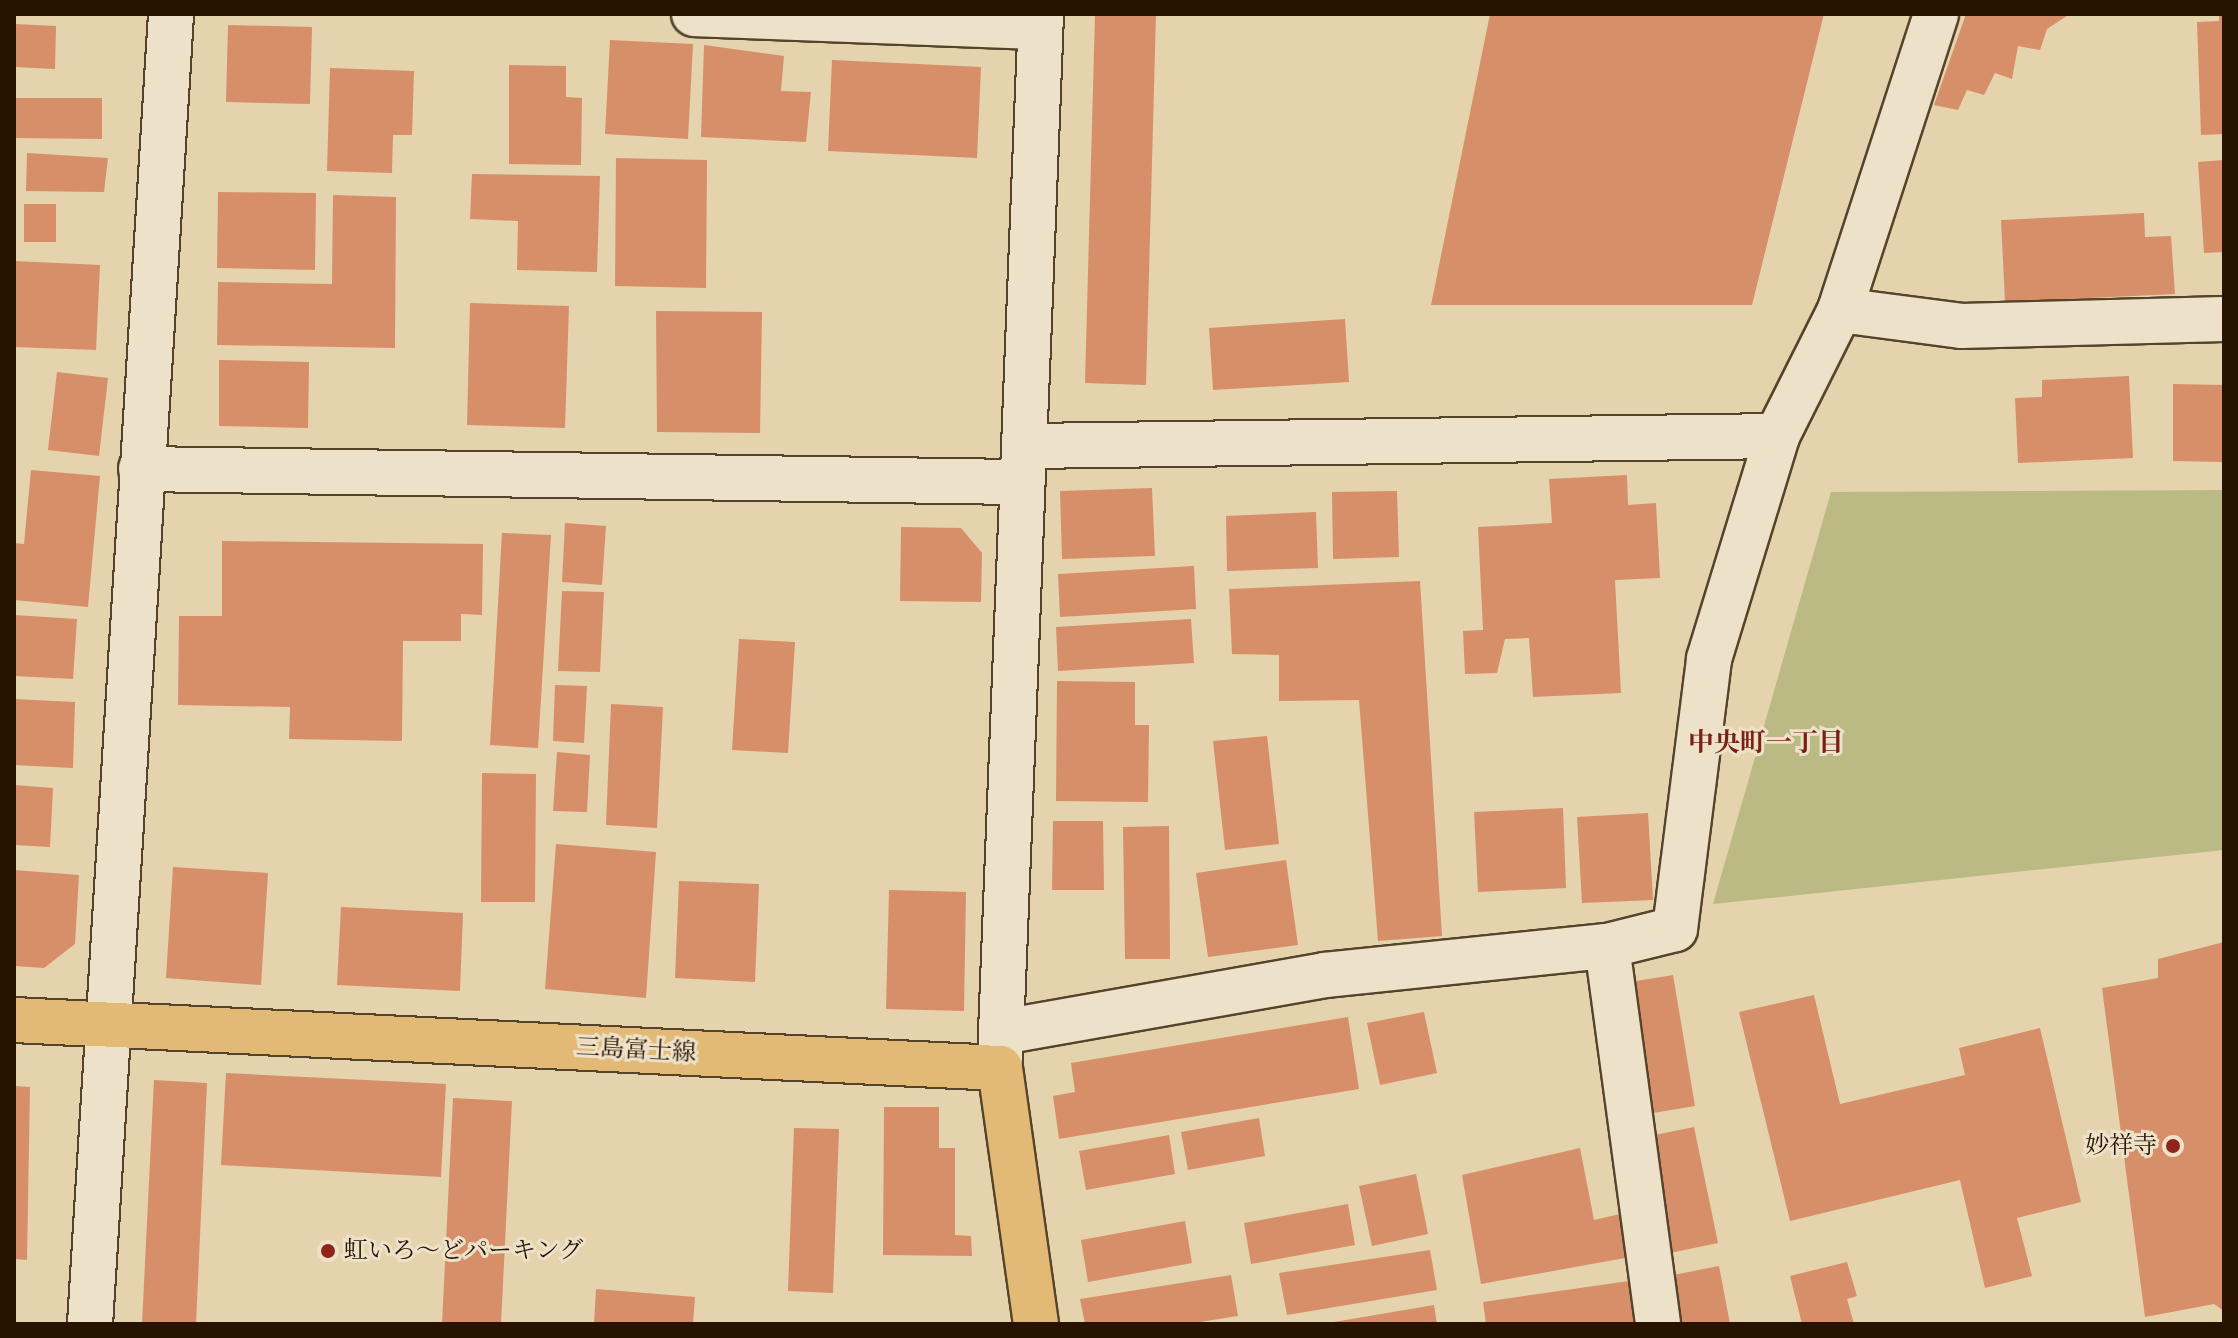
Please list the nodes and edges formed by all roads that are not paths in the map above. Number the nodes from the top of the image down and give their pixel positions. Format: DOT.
graph roads {
  1 [pos="171,14"];
  2 [pos="694,14"];
  3 [pos="1936,14"];
  4 [pos="1040,20"];
  5 [pos="1840,310"];
  6 [pos="2224,319"];
  7 [pos="1777,436"];
  8 [pos="1024,464"];
  9 [pos="141,469"];
  10 [pos="1607,946"];
  11 [pos="14,1020"];
  12 [pos="108,1024"];
  13 [pos="1001,1050"];
  14 [pos="90,1324"];
  15 [pos="1036,1324"];
  16 [pos="1658,1324"];
  1 -- 9 [label="street"];
  2 -- 4 [label="street"];
  3 -- 5 [label="street"];
  4 -- 8 [label="street"];
  5 -- 6 [label="street"];
  5 -- 7 [label="street"];
  7 -- 8 [label="street"];
  7 -- 10 [label="street"];
  8 -- 9 [label="street"];
  8 -- 13 [label="street"];
  9 -- 12 [label="street"];
  10 -- 13 [label="street"];
  10 -- 16 [label="street"];
  11 -- 12 [label="main road, 三島富士線"];
  12 -- 13 [label="main road, 三島富士線"];
  12 -- 14 [label="street"];
  13 -- 15 [label="main road"];
}
